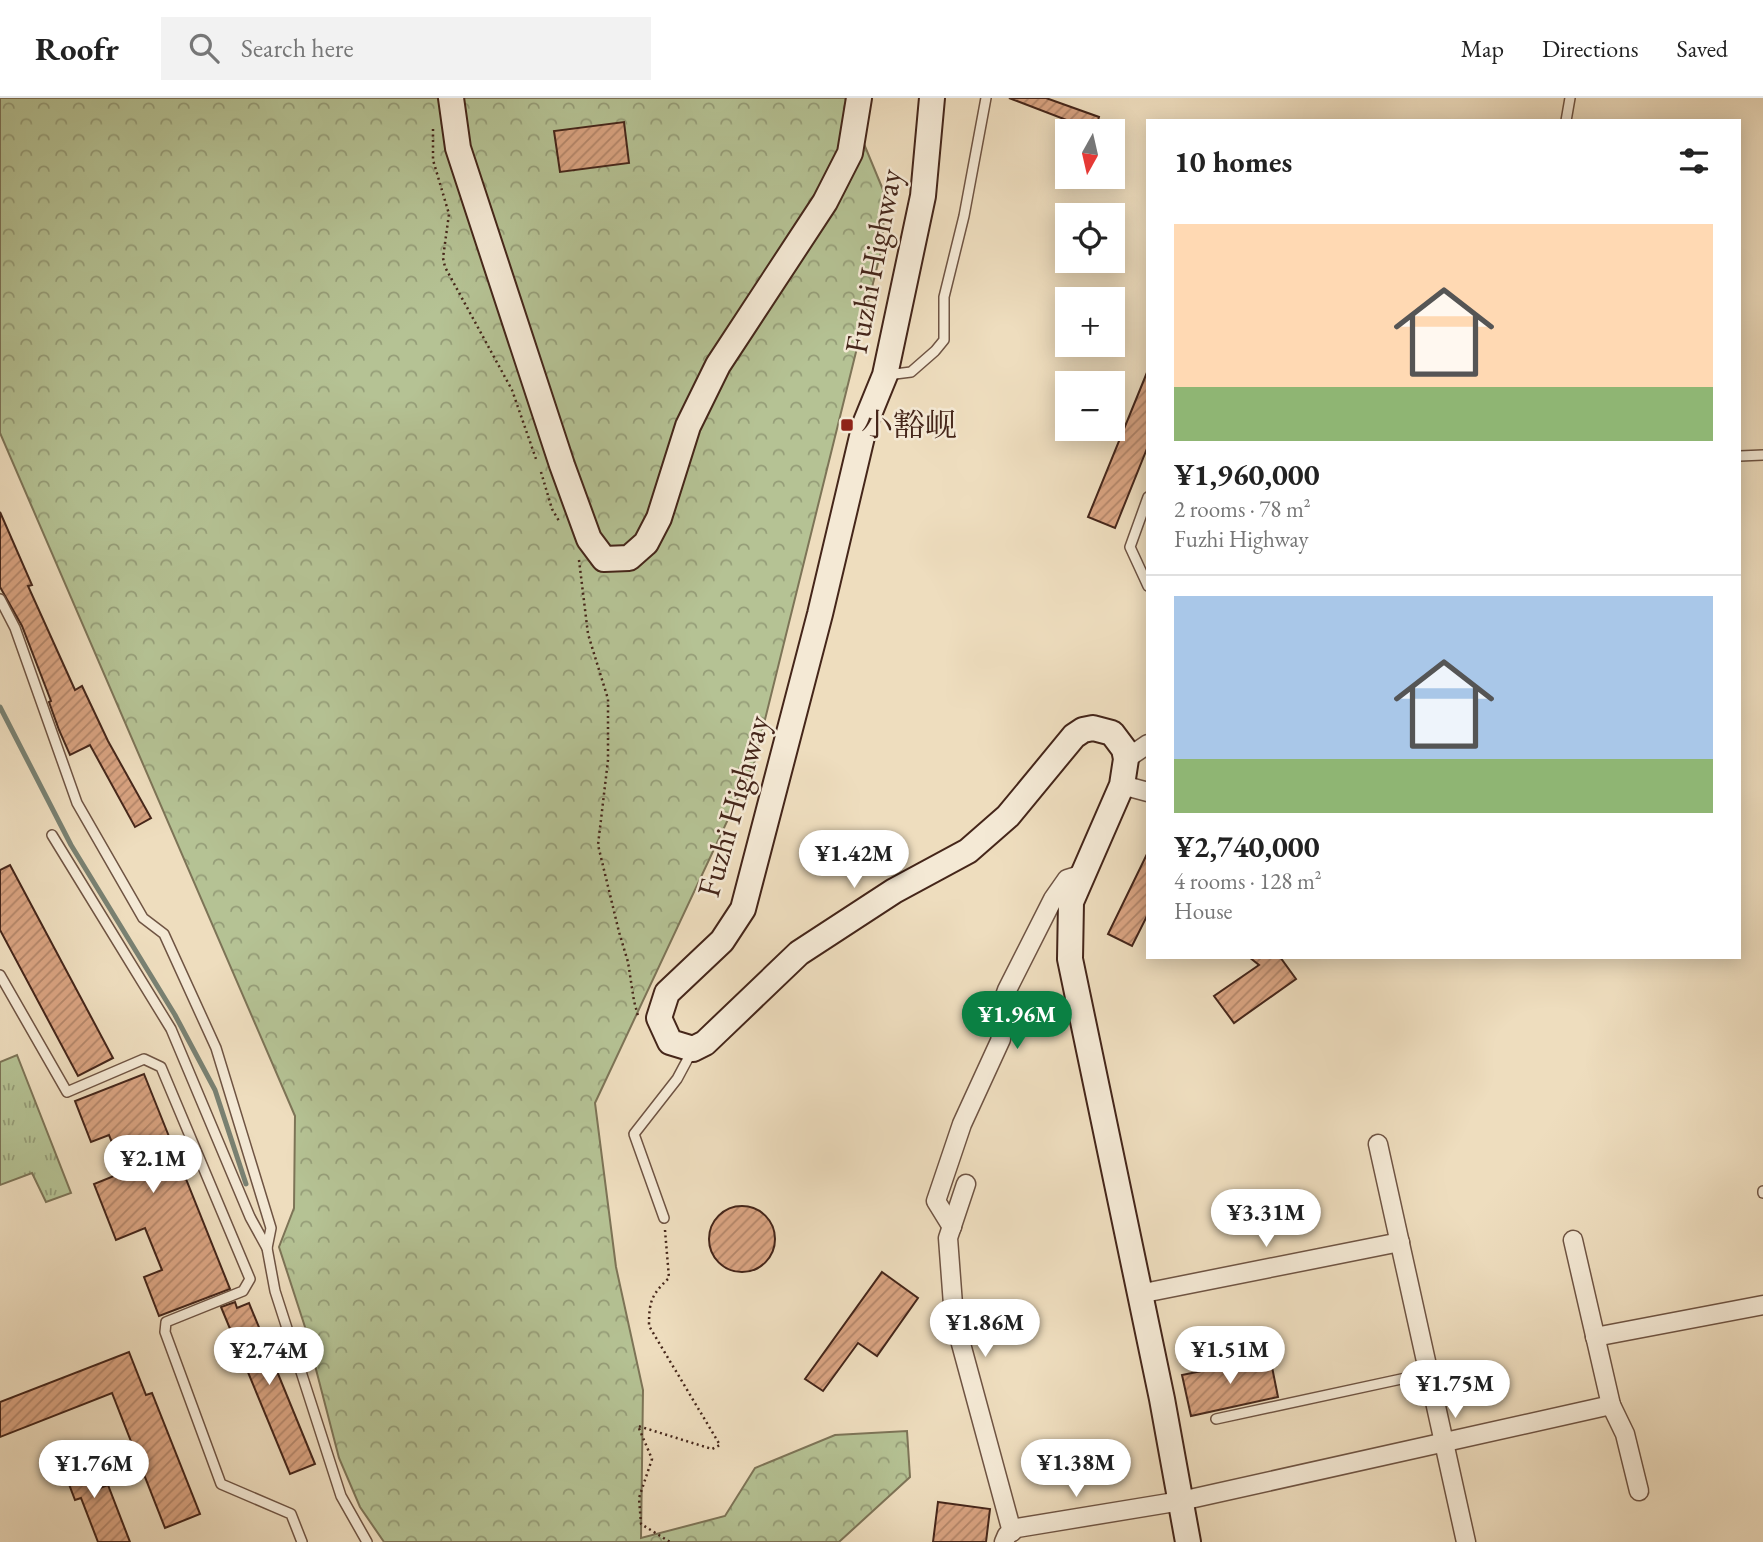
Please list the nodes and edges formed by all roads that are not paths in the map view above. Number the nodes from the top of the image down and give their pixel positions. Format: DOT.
graph roads {
  1 [pos="451,98"];
  2 [pos="859,98"];
  3 [pos="932,98"];
  4 [pos="986,98"];
  5 [pos="1570,98"];
  6 [pos="1566,119"];
  7 [pos="885,375"];
  8 [pos="1763,455"];
  9 [pos="1741,456"];
  10 [pos="1146,503"];
  11 [pos="1146,582"];
  12 [pos="0,599"];
  13 [pos="1146,745"];
  14 [pos="1126,759"];
  15 [pos="1122,785"];
  16 [pos="1146,791"];
  17 [pos="52,835"];
  18 [pos="1083,874"];
  19 [pos="0,975"];
  20 [pos="692,1049"];
  21 [pos="1378,1144"];
  22 [pos="966,1184"];
  23 [pos="663,1218"];
  24 [pos="952,1227"];
  25 [pos="1573,1240"];
  26 [pos="1400,1242"];
  27 [pos="267,1248"];
  28 [pos="1139,1294"];
  29 [pos="1763,1305"];
  30 [pos="1595,1337"];
  31 [pos="1429,1373"];
  32 [pos="1611,1405"];
  33 [pos="1216,1419"];
  34 [pos="1444,1442"];
  35 [pos="1639,1491"];
  36 [pos="1181,1501"];
  37 [pos="1008,1537"];
  38 [pos="302,1542"];
  39 [pos="367,1542"];
  40 [pos="1188,1542"];
  41 [pos="1466,1542"];
  1 -- 2 [label="main road, Fuzhi Highway"];
  3 -- 7 [label="main road, Fuzhi Highway"];
  4 -- 7 [label="lane"];
  5 -- 6 [label="lane"];
  7 -- 20 [label="main road, Fuzhi Highway"];
  8 -- 9 [label="lane"];
  10 -- 11 [label="lane"];
  12 -- 27 [label="lane"];
  13 -- 14 [label="street"];
  14 -- 15 [label="main road"];
  14 -- 20 [label="main road"];
  15 -- 16 [label="street"];
  15 -- 18 [label="main road"];
  17 -- 27 [label="lane"];
  18 -- 24 [label="street"];
  18 -- 28 [label="main road"];
  19 -- 38 [label="lane"];
  20 -- 23 [label="lane"];
  21 -- 26 [label="street"];
  22 -- 24 [label="street"];
  24 -- 37 [label="street"];
  25 -- 30 [label="street"];
  26 -- 28 [label="street"];
  26 -- 31 [label="street"];
  27 -- 39 [label="lane"];
  28 -- 36 [label="main road"];
  29 -- 30 [label="street"];
  30 -- 32 [label="street"];
  31 -- 33 [label="lane"];
  31 -- 34 [label="street"];
  32 -- 34 [label="street"];
  32 -- 35 [label="street"];
  34 -- 36 [label="street"];
  34 -- 41 [label="street"];
  36 -- 37 [label="street"];
  36 -- 40 [label="main road"];
}
